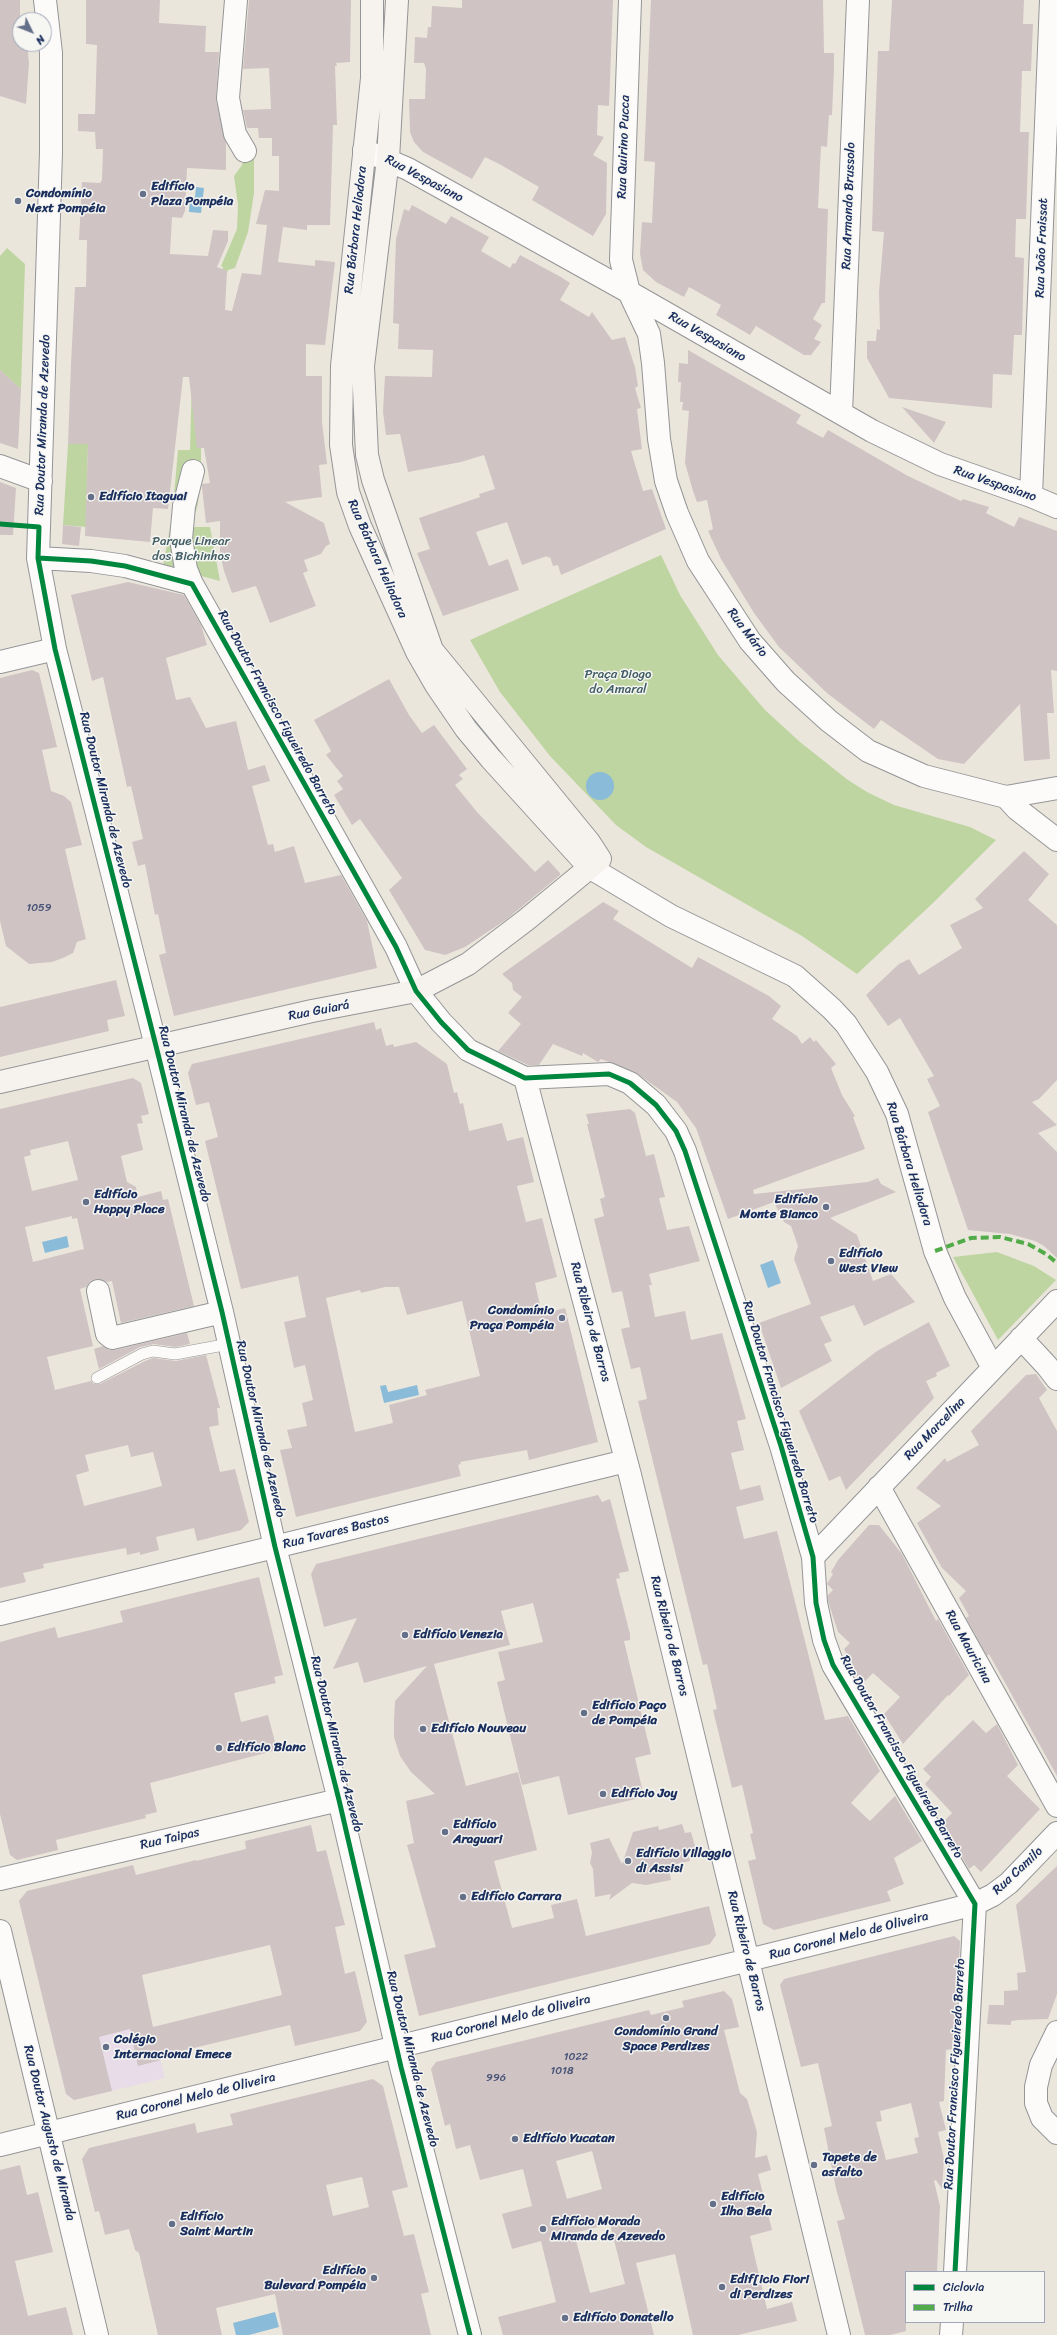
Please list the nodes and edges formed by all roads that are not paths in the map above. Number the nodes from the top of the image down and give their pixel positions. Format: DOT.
graph roads {
  1 [pos="45,0"];
  2 [pos="236,0"];
  3 [pos="372,0"];
  4 [pos="397,0"];
  5 [pos="630,0"];
  6 [pos="858,0"];
  7 [pos="1051,0"];
  8 [pos="245,150"];
  9 [pos="364,150"];
  10 [pos="388,159"];
  11 [pos="629,292"];
  12 [pos="841,413"];
  13 [pos="0,466"];
  14 [pos="193,471"];
  15 [pos="42,481"];
  16 [pos="1031,496"];
  17 [pos="1057,507"];
  18 [pos="38,558"];
  19 [pos="192,584"];
  20 [pos="55,649"];
  21 [pos="0,662"];
  22 [pos="1057,788"];
  23 [pos="1006,797"];
  24 [pos="1057,840"];
  25 [pos="599,868"];
  26 [pos="416,991"];
  27 [pos="156,1046"];
  28 [pos="525,1078"];
  29 [pos="0,1082"];
  30 [pos="98,1291"];
  31 [pos="1057,1300"];
  32 [pos="222,1312"];
  33 [pos="1021,1338"];
  34 [pos="229,1344"];
  35 [pos="993,1368"];
  36 [pos="97,1378"];
  37 [pos="1057,1379"];
  38 [pos="626,1461"];
  39 [pos="879,1487"];
  40 [pos="275,1547"];
  41 [pos="813,1557"];
  42 [pos="0,1614"];
  43 [pos="339,1800"];
  44 [pos="1057,1806"];
  45 [pos="1057,1833"];
  46 [pos="0,1879"];
  47 [pos="975,1904"];
  48 [pos="0,1931"];
  49 [pos="748,1961"];
  50 [pos="1057,2032"];
  51 [pos="397,2047"];
  52 [pos="48,2133"];
  53 [pos="1057,2133"];
  54 [pos="0,2145"];
  55 [pos="955,2271"];
  56 [pos="952,2323"];
  57 [pos="97,2335"];
  58 [pos="470,2335"];
  59 [pos="839,2335"];
  60 [pos="951,2335"];
  1 -- 15 [label="street, Rua Doutor Miranda de Azevedo"];
  2 -- 8 [label="street"];
  3 -- 9 [label="street, Rua Bárbara Heliodora"];
  4 -- 10 [label="street, Rua Bárbara Heliodora"];
  5 -- 11 [label="street, Rua Quirino Pucca"];
  6 -- 12 [label="street, Rua Armando Brussolo"];
  7 -- 16 [label="street, Rua João Fraissat"];
  9 -- 10 [label="street, Rua Vespasiano"];
  9 -- 25 [label="street, Rua Bárbara Heliodora"];
  10 -- 11 [label="street, Rua Vespasiano"];
  10 -- 25 [label="street, Rua Bárbara Heliodora"];
  11 -- 12 [label="street, Rua Vespasiano"];
  11 -- 23 [label="street, Rua Mário"];
  12 -- 16 [label="street, Rua Vespasiano"];
  13 -- 15 [label="street"];
  14 -- 19 [label="street, Rua Doutor Francisco Figueiredo Barreto"];
  15 -- 18 [label="street, Rua Doutor Miranda de Azevedo"];
  16 -- 17 [label="street, Rua Vespasiano"];
  18 -- 19 [label="street"];
  18 -- 20 [label="street, Rua Doutor Miranda de Azevedo"];
  19 -- 26 [label="street, Rua Doutor Francisco Figueiredo Barreto"];
  20 -- 21 [label="street"];
  20 -- 27 [label="street, Rua Doutor Miranda de Azevedo"];
  22 -- 23 [label="street, Rua Mário"];
  23 -- 24 [label="street"];
  25 -- 26 [label="street, Rua Guiará"];
  25 -- 35 [label="street, Rua Bárbara Heliodora"];
  26 -- 27 [label="street, Rua Guiará"];
  26 -- 28 [label="street"];
  27 -- 29 [label="street, Rua Guiará"];
  27 -- 32 [label="street, Rua Doutor Miranda de Azevedo"];
  28 -- 38 [label="street, Rua Ribeiro de Barros"];
  28 -- 41 [label="street, Rua Doutor Francisco Figueiredo Barreto"];
  30 -- 32 [label="street"];
  31 -- 33 [label="street, Rua Marcelina"];
  32 -- 34 [label="street, Rua Doutor Miranda de Azevedo"];
  33 -- 35 [label="street, Rua Marcelina"];
  33 -- 37 [label="street"];
  34 -- 36 [label="lane"];
  34 -- 40 [label="street, Rua Doutor Miranda de Azevedo"];
  35 -- 39 [label="street, Rua Marcelina"];
  38 -- 40 [label="street, Rua Tavares Bastos"];
  38 -- 49 [label="street, Rua Ribeiro de Barros"];
  39 -- 41 [label="street, Rua Marcelina"];
  39 -- 44 [label="street, Rua Mauricina"];
  40 -- 42 [label="street, Rua Tavares Bastos"];
  40 -- 43 [label="street, Rua Doutor Miranda de Azevedo"];
  41 -- 47 [label="street, Rua Doutor Francisco Figueiredo Barreto"];
  43 -- 46 [label="street, Rua Taipas"];
  43 -- 51 [label="street, Rua Doutor Miranda de Azevedo"];
  45 -- 47 [label="street, Rua Camilo"];
  47 -- 49 [label="street, Rua Coronel Melo de Oliveira"];
  47 -- 55 [label="street, Rua Doutor Francisco Figueiredo Barreto"];
  48 -- 52 [label="street, Rua Doutor Augusto de Miranda"];
  49 -- 51 [label="street, Rua Coronel Melo de Oliveira"];
  49 -- 59 [label="street, Rua Ribeiro de Barros"];
  50 -- 53 [label="street"];
  51 -- 52 [label="street, Rua Coronel Melo de Oliveira"];
  51 -- 58 [label="street, Rua Doutor Miranda de Azevedo"];
  52 -- 54 [label="street, Rua Coronel Melo de Oliveira"];
  52 -- 57 [label="street, Rua Doutor Augusto de Miranda"];
  56 -- 60 [label="street"];
}
